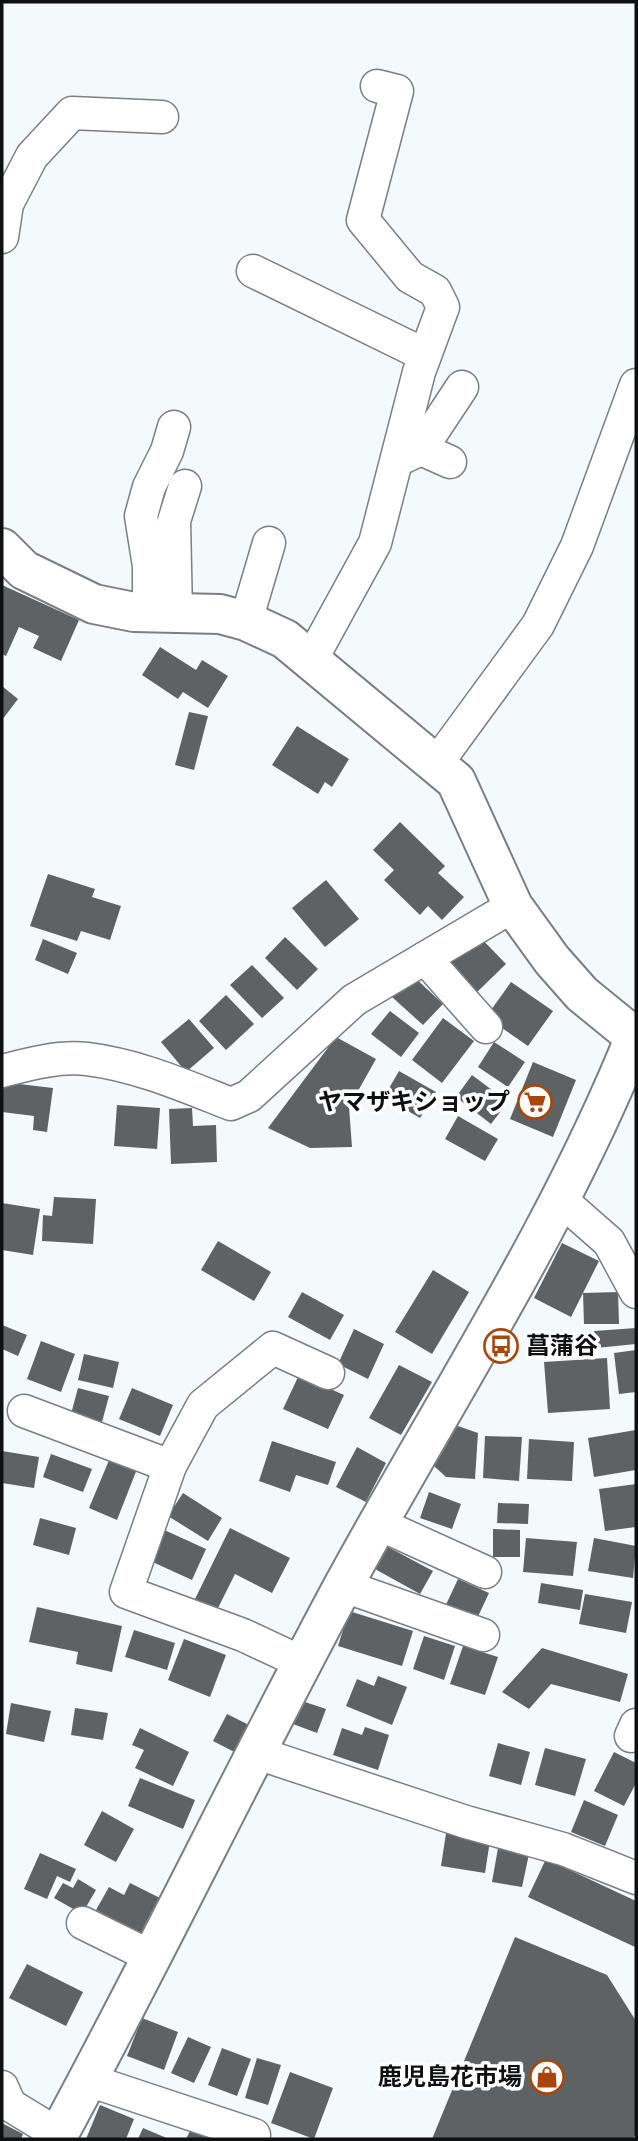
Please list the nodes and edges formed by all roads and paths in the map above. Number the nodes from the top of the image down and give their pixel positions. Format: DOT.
graph roads {
  1 [pos="377,86"];
  2 [pos="162,117"];
  3 [pos="2,237"];
  4 [pos="253,271"];
  5 [pos="425,355"];
  6 [pos="636,385"];
  7 [pos="462,387"];
  8 [pos="174,428"];
  9 [pos="408,455"];
  10 [pos="450,462"];
  11 [pos="185,486"];
  12 [pos="269,543"];
  13 [pos="2,548"];
  14 [pos="162,613"];
  15 [pos="246,621"];
  16 [pos="311,660"];
  17 [pos="437,763"];
  18 [pos="513,906"];
  19 [pos="425,958"];
  20 [pos="486,1027"];
  21 [pos="636,1037"];
  22 [pos="2,1071"];
  23 [pos="560,1199"];
  24 [pos="636,1292"];
  25 [pos="328,1373"];
  26 [pos="24,1411"];
  27 [pos="170,1466"];
  28 [pos="379,1524"];
  29 [pos="485,1572"];
  30 [pos="344,1586"];
  31 [pos="484,1635"];
  32 [pos="303,1663"];
  33 [pos="257,1753"];
  34 [pos="636,1878"];
  35 [pos="83,1923"];
  36 [pos="152,1957"];
  37 [pos="88,2080"];
  38 [pos="2,2087"];
  39 [pos="254,2135"];
  40 [pos="58,2137"];
  1 -- 5 [label="street"];
  2 -- 3 [label="street"];
  4 -- 5 [label="street"];
  5 -- 9 [label="street"];
  6 -- 17 [label="street"];
  7 -- 9 [label="street"];
  8 -- 14 [label="street"];
  9 -- 10 [label="street"];
  9 -- 16 [label="street"];
  11 -- 14 [label="street"];
  12 -- 15 [label="street"];
  13 -- 14 [label="street"];
  14 -- 15 [label="street"];
  15 -- 16 [label="street"];
  16 -- 17 [label="street"];
  17 -- 18 [label="street"];
  18 -- 19 [label="street"];
  18 -- 21 [label="street"];
  19 -- 20 [label="street"];
  19 -- 22 [label="street"];
  21 -- 23 [label="street"];
  23 -- 24 [label="street"];
  23 -- 28 [label="street"];
  25 -- 27 [label="street"];
  26 -- 27 [label="street"];
  27 -- 32 [label="street"];
  28 -- 29 [label="street"];
  28 -- 30 [label="street"];
  30 -- 31 [label="street"];
  30 -- 32 [label="street"];
  32 -- 33 [label="street"];
  33 -- 34 [label="street"];
  33 -- 36 [label="street"];
  35 -- 36 [label="street"];
  36 -- 37 [label="street"];
  37 -- 39 [label="street"];
  37 -- 40 [label="street"];
  38 -- 40 [label="street"];
}
